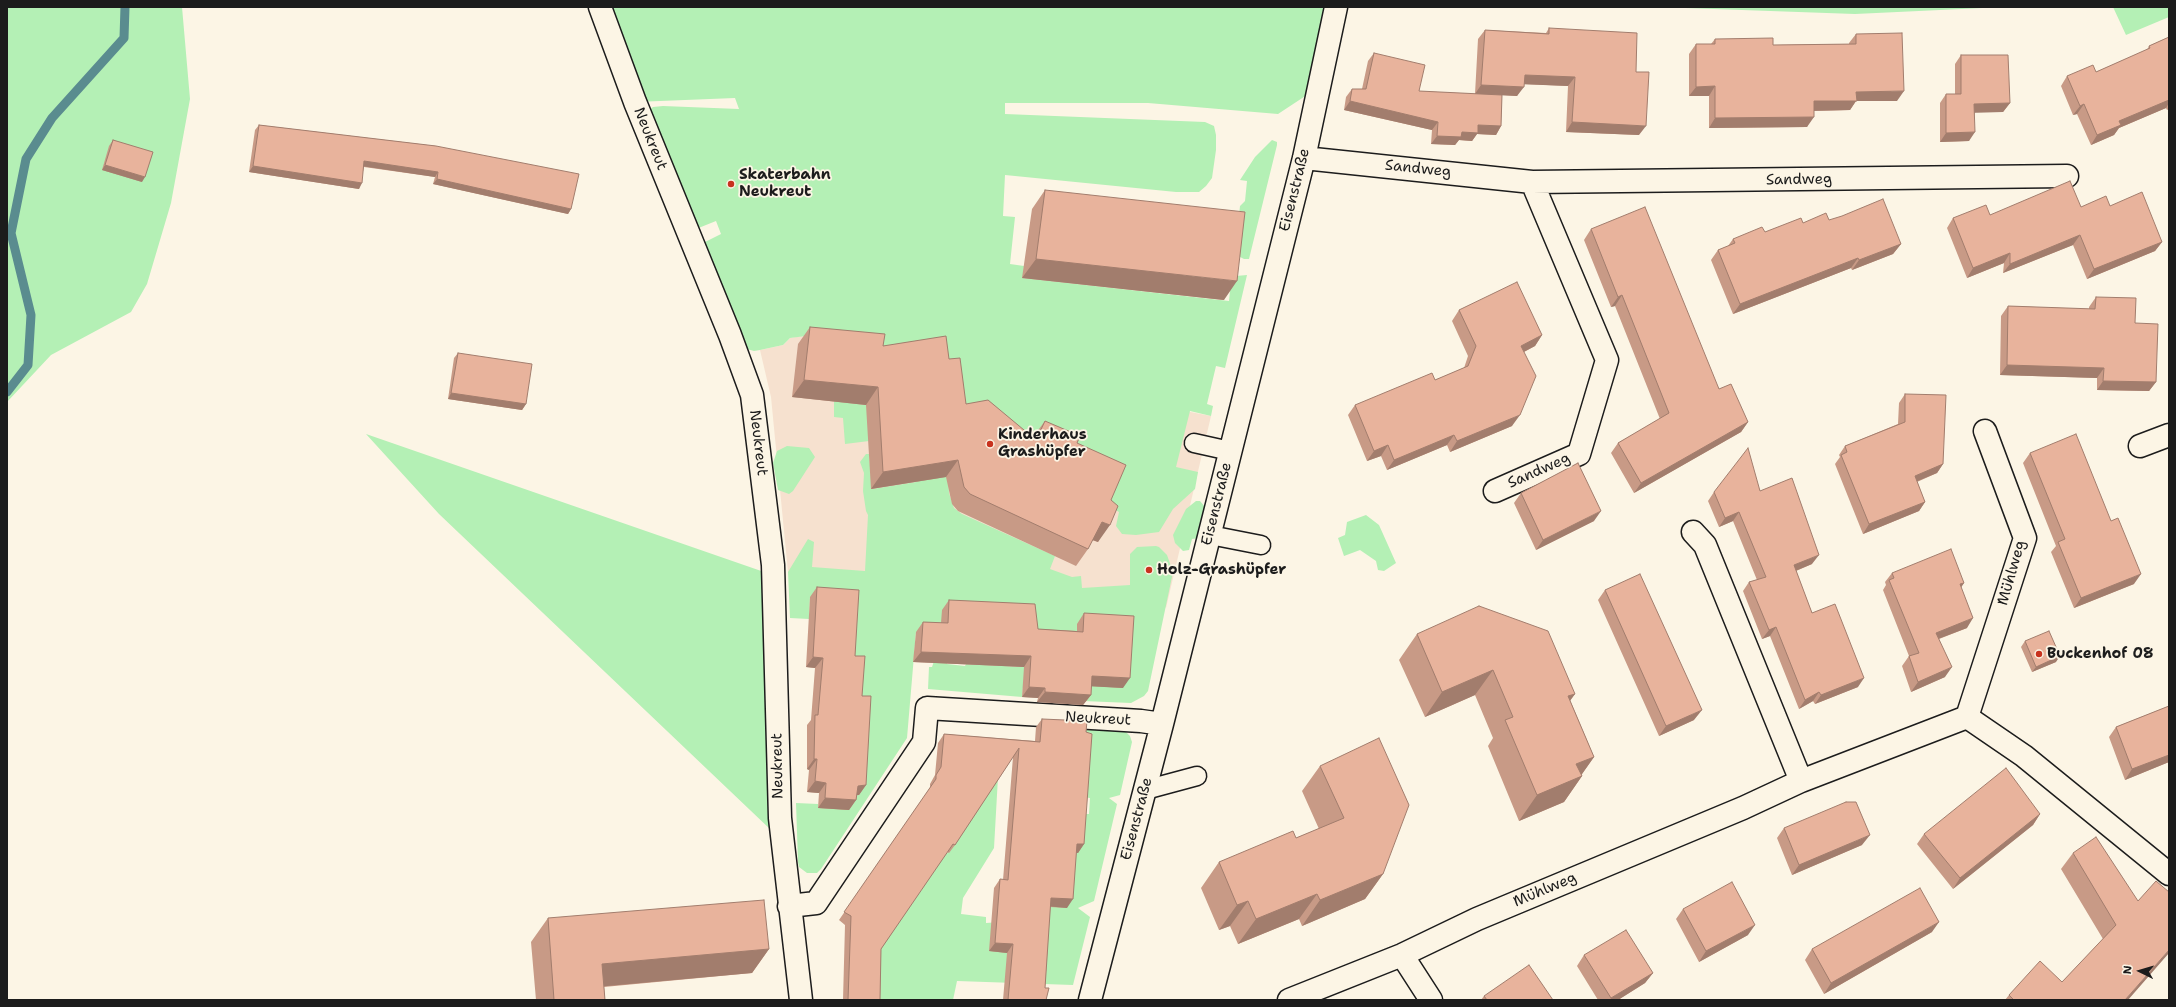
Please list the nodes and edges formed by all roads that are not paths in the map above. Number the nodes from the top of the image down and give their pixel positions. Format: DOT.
graph roads {
  1 [pos="600,7"];
  2 [pos="1336,7"];
  3 [pos="1304,158"];
  4 [pos="2067,176"];
  5 [pos="1532,182"];
  6 [pos="1985,431"];
  7 [pos="2169,435"];
  8 [pos="1194,442"];
  9 [pos="2140,446"];
  10 [pos="1230,451"];
  11 [pos="1495,490"];
  12 [pos="1693,532"];
  13 [pos="1210,535"];
  14 [pos="1261,545"];
  15 [pos="1967,717"];
  16 [pos="1162,724"];
  17 [pos="1197,776"];
  18 [pos="1801,781"];
  19 [pos="1145,790"];
  20 [pos="2169,874"];
  21 [pos="789,906"];
  22 [pos="1402,955"];
  23 [pos="801,1000"];
  24 [pos="1090,1000"];
  25 [pos="1289,1000"];
  26 [pos="1431,1000"];
  1 -- 21 [label="street, Neukreut"];
  2 -- 3 [label="street, Eisenstraße"];
  3 -- 5 [label="street, Sandweg"];
  3 -- 10 [label="street, Eisenstraße"];
  4 -- 5 [label="street, Sandweg"];
  5 -- 11 [label="street, Sandweg"];
  6 -- 15 [label="street, Mühlweg"];
  7 -- 9 [label="street"];
  8 -- 10 [label="lane"];
  10 -- 13 [label="street, Eisenstraße"];
  12 -- 18 [label="street"];
  13 -- 14 [label="lane"];
  13 -- 16 [label="street, Eisenstraße"];
  15 -- 18 [label="street, Mühlweg"];
  15 -- 20 [label="street"];
  16 -- 19 [label="street, Eisenstraße"];
  16 -- 21 [label="street, Neukreut"];
  17 -- 19 [label="lane"];
  18 -- 22 [label="street, Mühlweg"];
  19 -- 24 [label="street, Eisenstraße"];
  21 -- 23 [label="street, Neukreut"];
  22 -- 25 [label="street, Mühlweg"];
  22 -- 26 [label="street"];
}
